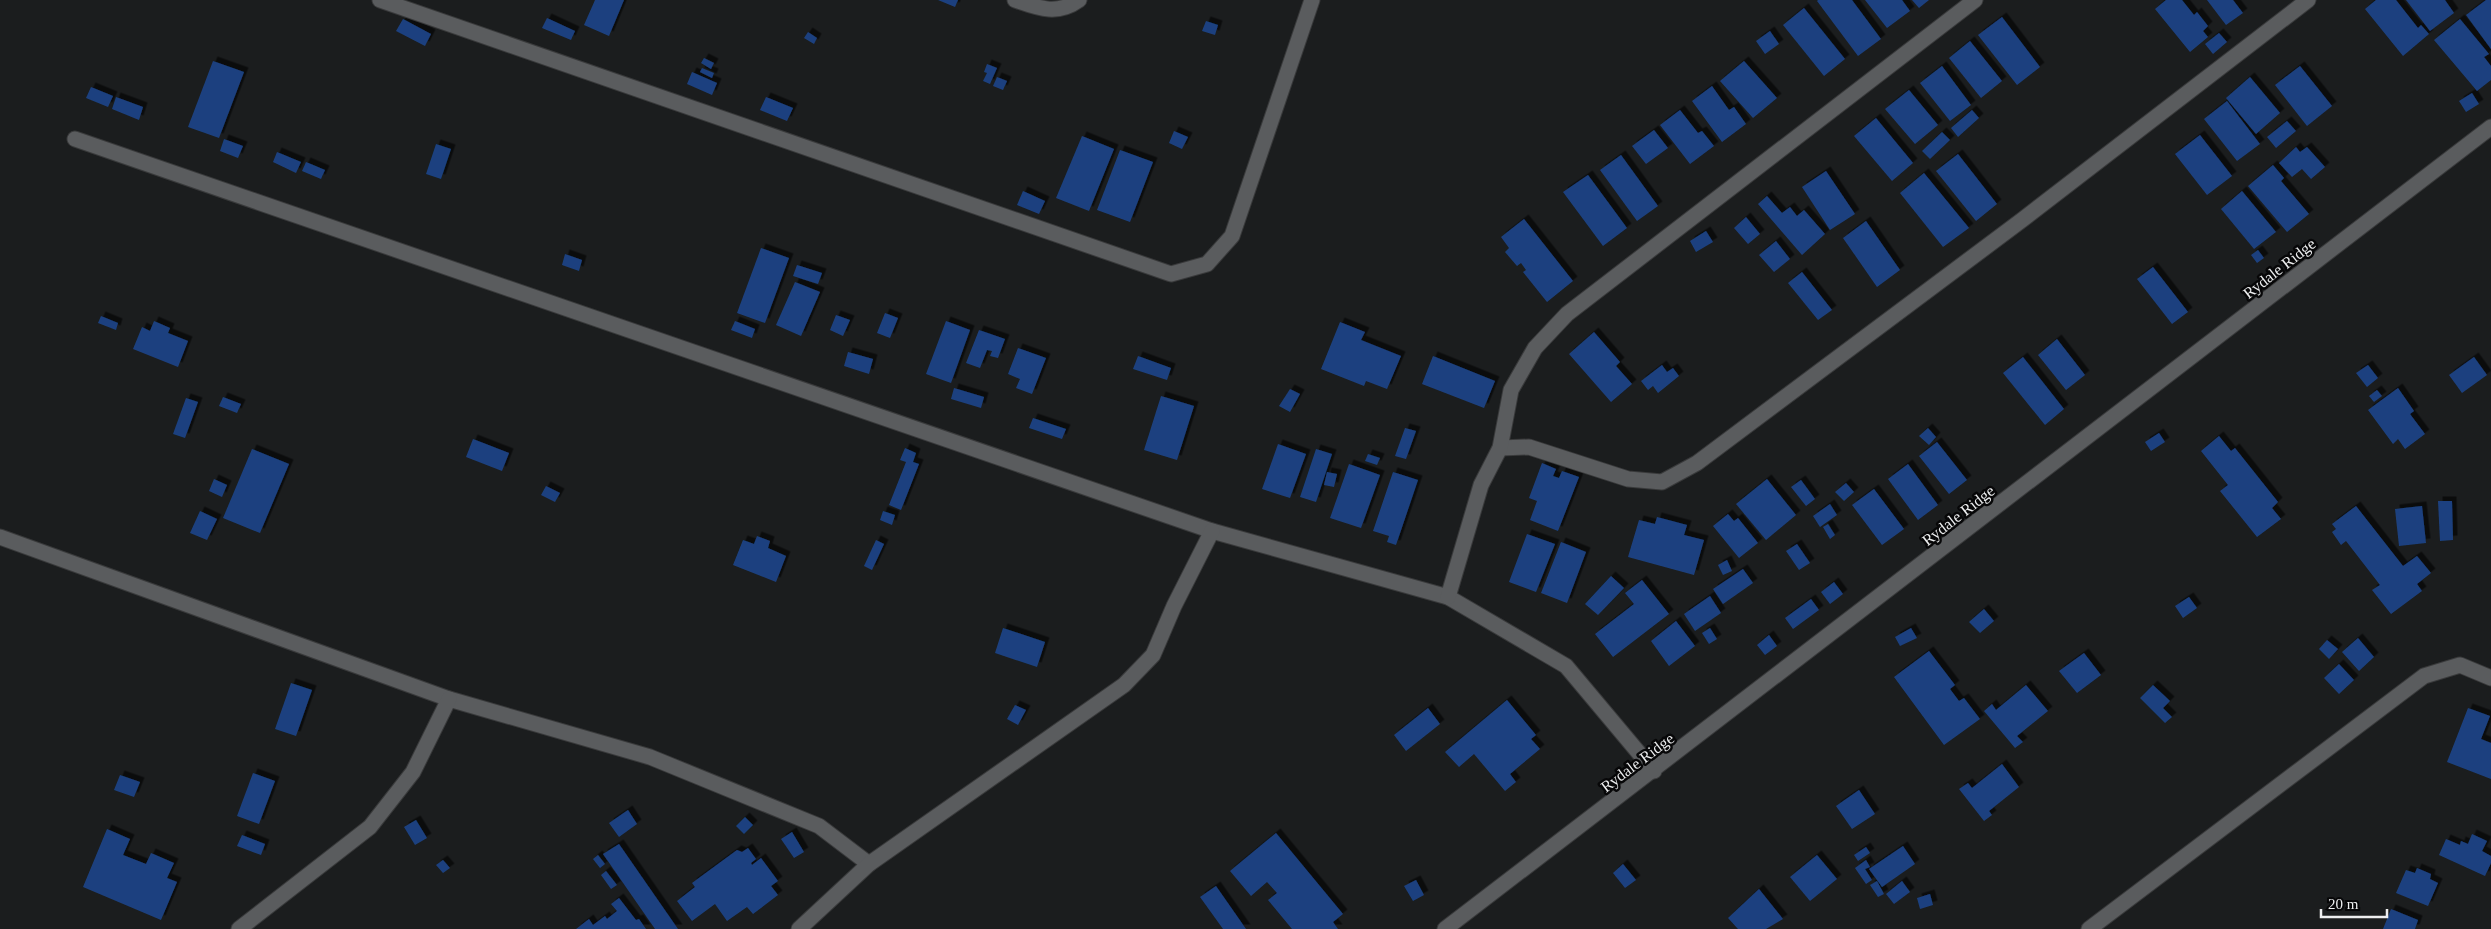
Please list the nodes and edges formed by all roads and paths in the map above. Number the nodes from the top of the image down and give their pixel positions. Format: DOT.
graph roads {
  1 [pos="380,0"];
  2 [pos="1015,0"];
  3 [pos="1079,0"];
  4 [pos="1312,0"];
  5 [pos="1975,0"];
  6 [pos="2308,0"];
  7 [pos="2491,127"];
  8 [pos="76,139"];
  9 [pos="1500,448"];
  10 [pos="1212,531"];
  11 [pos="0,537"];
  12 [pos="1448,597"];
  13 [pos="2491,678"];
  14 [pos="449,698"];
  15 [pos="1654,771"];
  16 [pos="869,864"];
  17 [pos="239,929"];
  18 [pos="798,929"];
  19 [pos="1445,929"];
  20 [pos="2090,929"];
  1 -- 4 [label="street"];
  2 -- 3 [label="street"];
  5 -- 9 [label="street"];
  6 -- 9 [label="street"];
  7 -- 15 [label="street, Rydale Ridge"];
  8 -- 10 [label="street"];
  9 -- 12 [label="street"];
  10 -- 12 [label="street"];
  10 -- 16 [label="street"];
  11 -- 14 [label="street"];
  12 -- 15 [label="street"];
  13 -- 20 [label="street"];
  14 -- 16 [label="street"];
  14 -- 17 [label="street"];
  15 -- 19 [label="street, Rydale Ridge"];
  16 -- 18 [label="street"];
}
